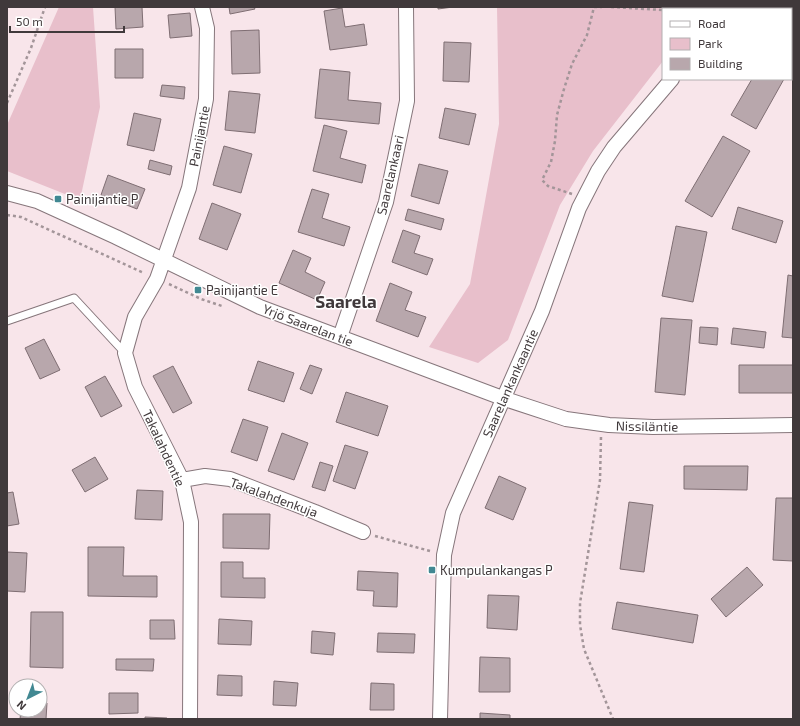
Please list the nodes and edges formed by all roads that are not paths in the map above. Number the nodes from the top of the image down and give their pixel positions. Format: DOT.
graph roads {
  1 [pos="202,7"];
  2 [pos="406,7"];
  3 [pos="671,80"];
  4 [pos="7,193"];
  5 [pos="163,260"];
  6 [pos="7,321"];
  7 [pos="340,337"];
  8 [pos="125,353"];
  9 [pos="505,398"];
  10 [pos="793,425"];
  11 [pos="182,480"];
  12 [pos="363,532"];
  13 [pos="190,719"];
  14 [pos="440,719"];
  1 -- 5 [label="street, Painijantie"];
  2 -- 7 [label="street, Saarelankaari"];
  3 -- 9 [label="street, Saarelankankaantie"];
  4 -- 5 [label="street, Yrjö Saarelan tie"];
  5 -- 7 [label="street, Yrjö Saarelan tie"];
  5 -- 8 [label="street"];
  6 -- 8 [label="lane"];
  7 -- 9 [label="street, Yrjö Saarelan tie"];
  8 -- 11 [label="street, Takalahdentie"];
  9 -- 10 [label="street, Nissiläntie"];
  9 -- 14 [label="street, Saarelankankaantie"];
  11 -- 12 [label="street, Takalahdenkuja"];
  11 -- 13 [label="street, Takalahdentie"];
}
